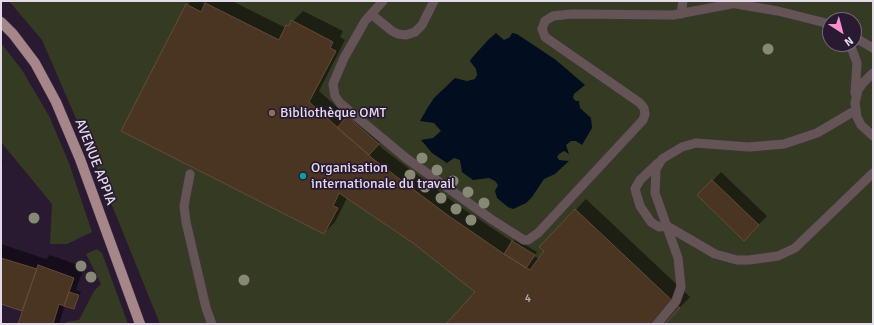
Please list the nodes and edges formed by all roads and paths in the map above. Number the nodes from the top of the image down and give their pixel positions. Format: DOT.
graph roads {
  1 [pos="382,1"];
  2 [pos="434,1"];
  3 [pos="683,1"];
  4 [pos="720,1"];
  5 [pos="731,4"];
  6 [pos="370,14"];
  7 [pos="681,14"];
  8 [pos="1,22"];
  9 [pos="822,22"];
  10 [pos="862,42"];
  11 [pos="873,48"];
  12 [pos="853,52"];
  13 [pos="873,73"];
  14 [pos="856,98"];
  15 [pos="856,110"];
  16 [pos="873,136"];
  17 [pos="658,163"];
  18 [pos="873,173"];
  19 [pos="190,174"];
  20 [pos="667,226"];
  21 [pos="140,324"];
  22 [pos="212,324"];
  23 [pos="657,324"];
  1 -- 6 [label="lane"];
  2 -- 6 [label="lane"];
  3 -- 7 [label="lane"];
  4 -- 5 [label="lane"];
  5 -- 7 [label="lane"];
  5 -- 9 [label="lane"];
  6 -- 7 [label="lane"];
  8 -- 21 [label="main road, AVENUE APPIA"];
  10 -- 11 [label="lane"];
  12 -- 14 [label="lane"];
  13 -- 14 [label="lane"];
  14 -- 15 [label="lane"];
  15 -- 16 [label="lane"];
  15 -- 17 [label="lane"];
  17 -- 20 [label="lane"];
  17 -- 20 [label="lane"];
  18 -- 20 [label="lane"];
  19 -- 22 [label="lane"];
  20 -- 23 [label="lane"];
}
